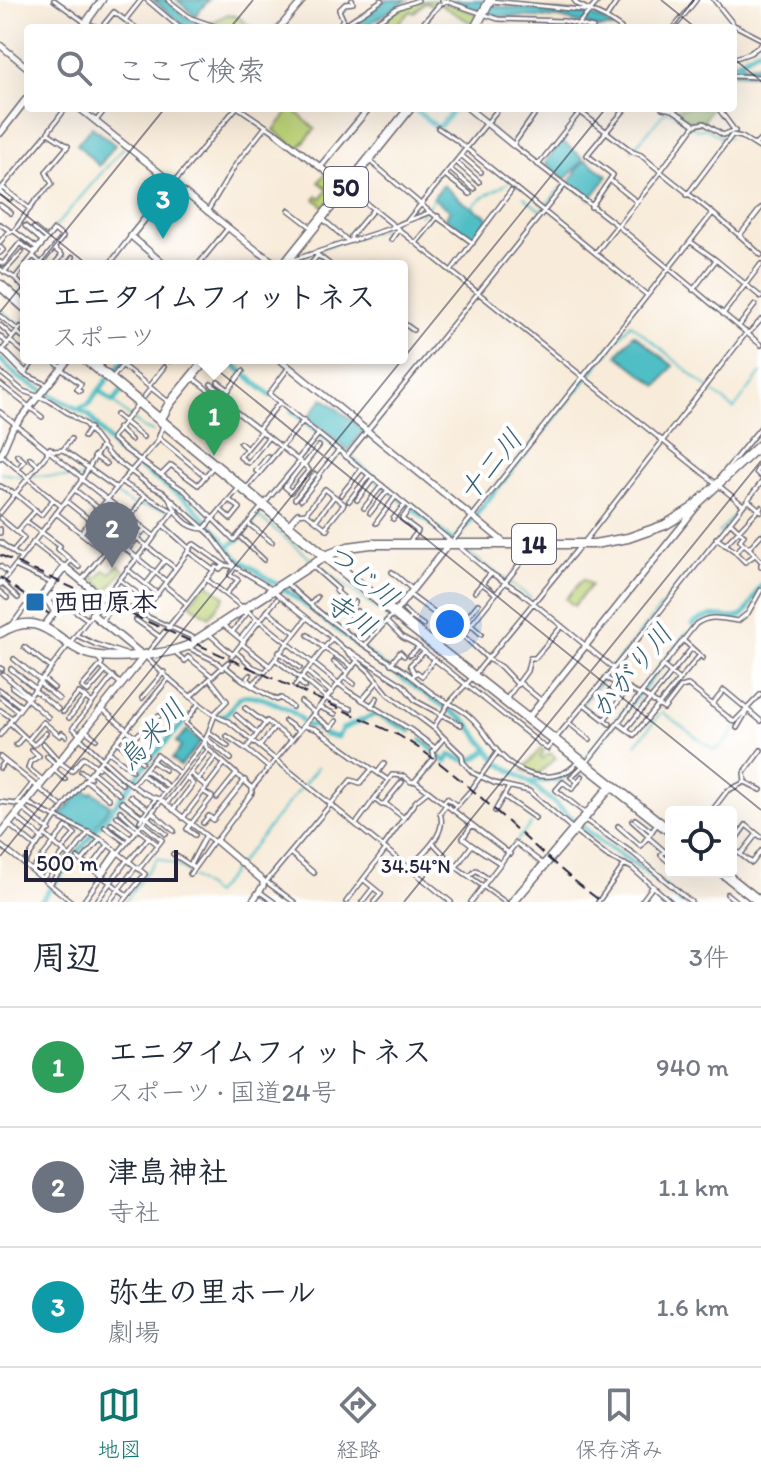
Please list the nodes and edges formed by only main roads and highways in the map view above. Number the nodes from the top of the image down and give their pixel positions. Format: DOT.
graph roads {
  1 [pos="102,0"];
  2 [pos="489,1"];
  3 [pos="85,24"];
  4 [pos="477,24"];
  5 [pos="24,102"];
  6 [pos="407,112"];
  7 [pos="0,133"];
  8 [pos="284,260"];
  9 [pos="2,291"];
  10 [pos="20,300"];
  11 [pos="92,364"];
  12 [pos="202,364"];
  13 [pos="162,422"];
  14 [pos="761,444"];
  15 [pos="325,556"];
  16 [pos="48,601"];
  17 [pos="0,633"];
  18 [pos="144,655"];
  19 [pos="612,785"];
  20 [pos="665,827"];
  21 [pos="0,835"];
  22 [pos="730,878"];
  23 [pos="513,902"];
  24 [pos="760,902"];
  1 -- 3 [label="main road"];
  2 -- 4 [label="main road"];
  5 -- 7 [label="main road"];
  6 -- 8 [label="main road, 50"];
  9 -- 10 [label="highway"];
  11 -- 13 [label="highway"];
  12 -- 13 [label="main road"];
  13 -- 15 [label="highway"];
  14 -- 15 [label="main road, 14"];
  15 -- 18 [label="main road, 14"];
  15 -- 19 [label="highway"];
  16 -- 18 [label="main road"];
  17 -- 18 [label="main road, 14"];
  18 -- 21 [label="main road"];
  19 -- 20 [label="highway"];
  19 -- 23 [label="main road"];
  22 -- 24 [label="highway"];
}
